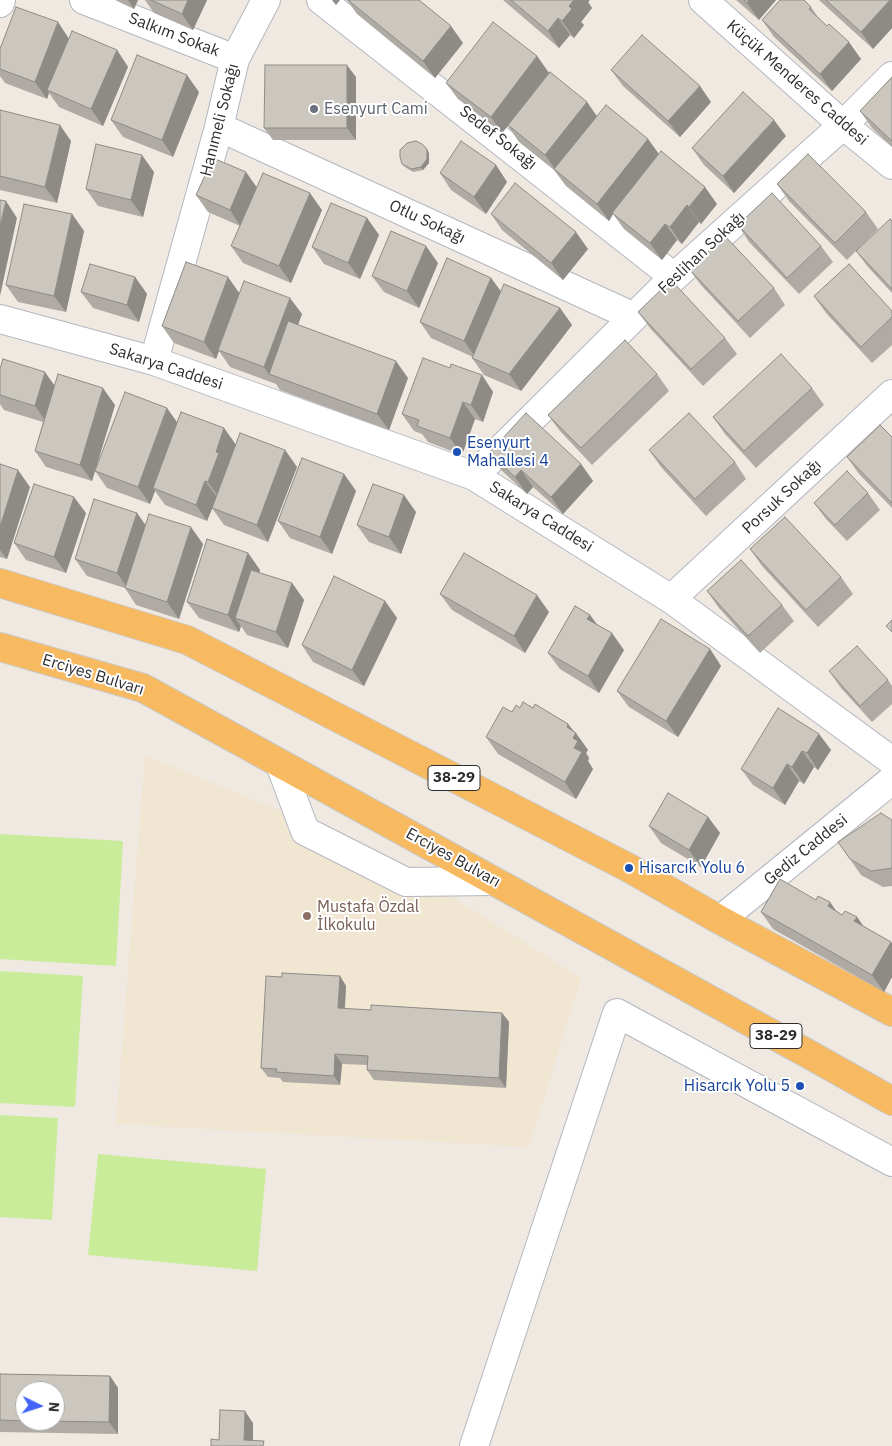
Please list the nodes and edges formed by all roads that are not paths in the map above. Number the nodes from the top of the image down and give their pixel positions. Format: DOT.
graph roads {
  1 [pos="84,0"];
  2 [pos="266,0"];
  3 [pos="321,0"];
  4 [pos="703,0"];
  5 [pos="235,58"];
  6 [pos="892,76"];
  7 [pos="843,125"];
  8 [pos="219,127"];
  9 [pos="892,165"];
  10 [pos="674,277"];
  11 [pos="634,317"];
  12 [pos="0,319"];
  13 [pos="154,360"];
  14 [pos="892,394"];
  15 [pos="474,476"];
  16 [pos="0,584"];
  17 [pos="671,599"];
  18 [pos="0,647"];
  19 [pos="892,761"];
  20 [pos="280,764"];
  21 [pos="892,780"];
  22 [pos="494,881"];
  23 [pos="720,920"];
  24 [pos="892,1012"];
  25 [pos="892,1101"];
  26 [pos="892,1162"];
  27 [pos="474,1446"];
  1 -- 5 [label="street, Salkım Sokak"];
  2 -- 5 [label="street, Hanımeli Sokağı"];
  3 -- 10 [label="street, Sedef Sokağı"];
  4 -- 7 [label="street, Küçük Menderes Caddesi"];
  5 -- 8 [label="street, Hanımeli Sokağı"];
  6 -- 7 [label="street, Feslihan Sokağı"];
  7 -- 9 [label="street, Küçük Menderes Caddesi"];
  7 -- 10 [label="street, Feslihan Sokağı"];
  8 -- 11 [label="street, Otlu Sokağı"];
  8 -- 13 [label="street, Hanımeli Sokağı"];
  10 -- 11 [label="street, Feslihan Sokağı"];
  11 -- 15 [label="street, Feslihan Sokağı"];
  12 -- 13 [label="street, Sakarya Caddesi"];
  13 -- 15 [label="street, Sakarya Caddesi"];
  14 -- 17 [label="street, Porsuk Sokağı"];
  15 -- 17 [label="street, Sakarya Caddesi"];
  16 -- 23 [label="highway, 38-29"];
  17 -- 19 [label="street, Sakarya Caddesi"];
  18 -- 20 [label="highway, Erciyes Bulvarı / 38-29"];
  20 -- 22 [label="highway, Erciyes Bulvarı / 38-29"];
  20 -- 22 [label="street"];
  21 -- 23 [label="street, Gediz Caddesi"];
  22 -- 25 [label="highway, Erciyes Bulvarı / 38-29"];
  23 -- 24 [label="highway, 38-29"];
  26 -- 27 [label="street"];
}
